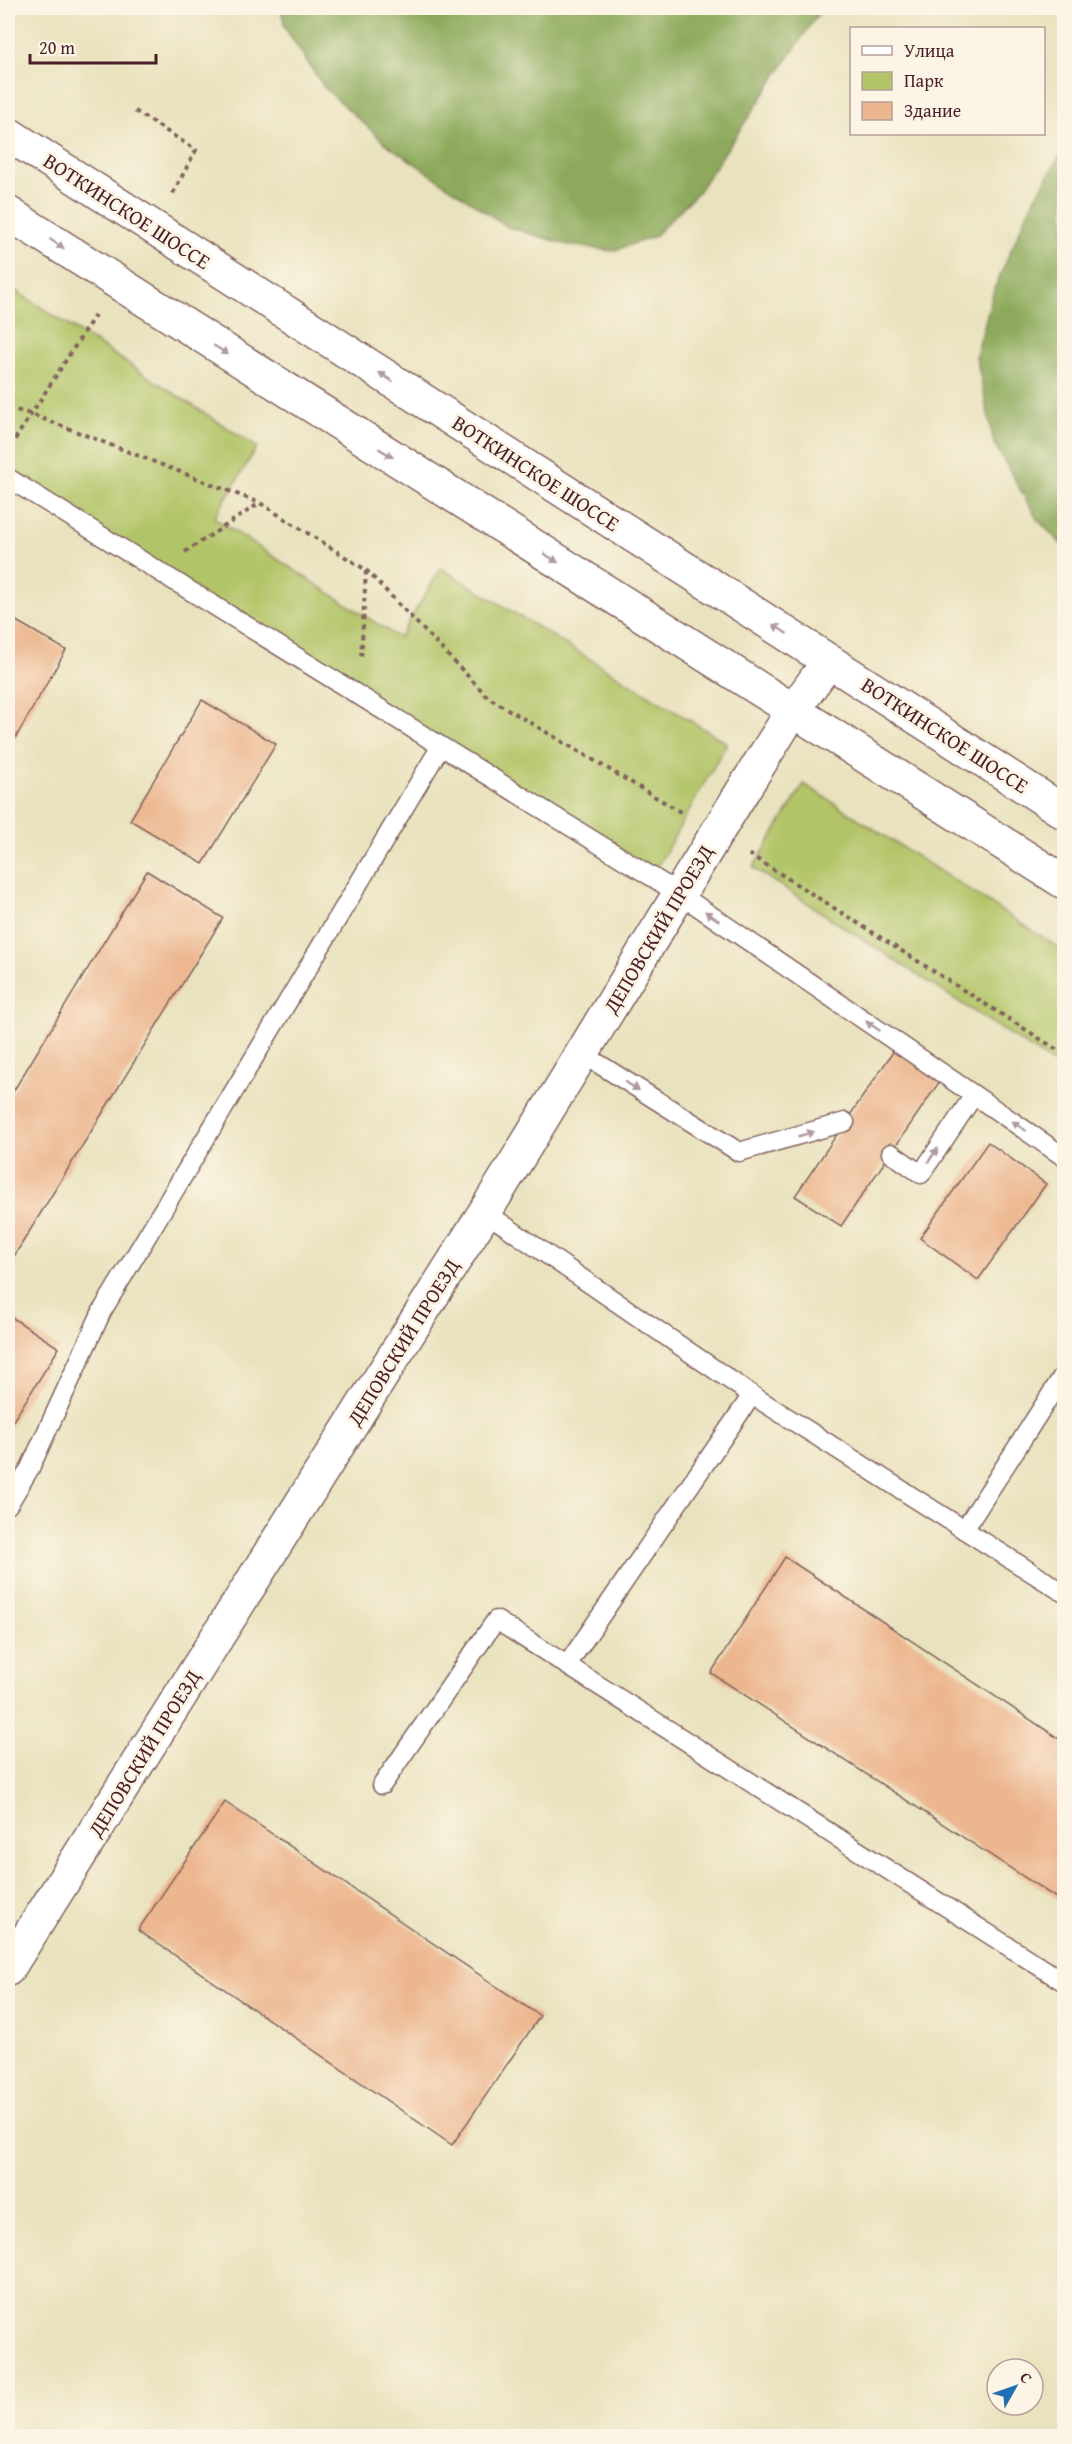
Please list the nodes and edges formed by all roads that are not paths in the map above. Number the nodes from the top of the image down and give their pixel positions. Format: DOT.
graph roads {
  1 [pos="8,134"];
  2 [pos="8,213"];
  3 [pos="8,478"];
  4 [pos="829,661"];
  5 [pos="792,712"];
  6 [pos="441,746"];
  7 [pos="1065,812"];
  8 [pos="1065,882"];
  9 [pos="678,893"];
  10 [pos="583,1054"];
  11 [pos="974,1095"];
  12 [pos="845,1122"];
  13 [pos="891,1153"];
  14 [pos="1065,1157"];
  15 [pos="485,1212"];
  16 [pos="1065,1374"];
  17 [pos="752,1395"];
  18 [pos="8,1505"];
  19 [pos="964,1530"];
  20 [pos="1065,1593"];
  21 [pos="567,1665"];
  22 [pos="382,1785"];
  23 [pos="11,1957"];
  24 [pos="1065,1982"];
  4 -- 1 [label="main road, ВОТКИНСКОЕ ШОССЕ, one-way"];
  2 -- 5 [label="main road, one-way"];
  3 -- 6 [label="lane"];
  4 -- 5 [label="main road, ДЕПОВСКИЙ ПРОЕЗД"];
  4 -- 7 [label="main road, ВОТКИНСКОЕ ШОССЕ"];
  5 -- 8 [label="main road"];
  5 -- 9 [label="main road, ДЕПОВСКИЙ ПРОЕЗД"];
  6 -- 9 [label="lane"];
  6 -- 18 [label="lane"];
  9 -- 10 [label="main road, ДЕПОВСКИЙ ПРОЕЗД"];
  11 -- 9 [label="lane, one-way"];
  10 -- 12 [label="lane, one-way"];
  10 -- 15 [label="main road, ДЕПОВСКИЙ ПРОЕЗД"];
  13 -- 11 [label="lane, one-way"];
  14 -- 11 [label="lane, one-way"];
  15 -- 17 [label="lane"];
  15 -- 23 [label="main road, ДЕПОВСКИЙ ПРОЕЗД"];
  16 -- 19 [label="lane"];
  17 -- 19 [label="lane"];
  17 -- 21 [label="lane"];
  19 -- 20 [label="lane"];
  21 -- 22 [label="lane"];
  21 -- 24 [label="lane"];
}
